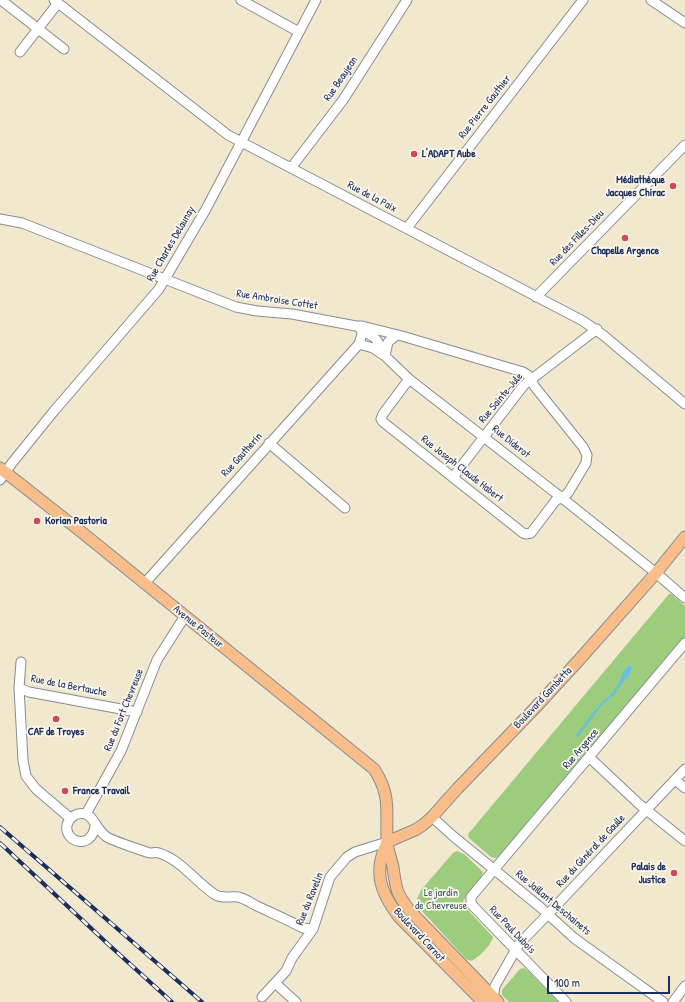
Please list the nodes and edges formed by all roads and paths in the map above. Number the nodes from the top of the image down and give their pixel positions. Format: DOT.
graph roads {
  1 [pos="1,0"];
  2 [pos="241,0"];
  3 [pos="316,0"];
  4 [pos="407,0"];
  5 [pos="583,0"];
  6 [pos="651,0"];
  7 [pos="56,2"];
  8 [pos="685,23"];
  9 [pos="38,29"];
  10 [pos="299,32"];
  11 [pos="64,49"];
  12 [pos="20,52"];
  13 [pos="241,142"];
  14 [pos="685,145"];
  15 [pos="291,168"];
  16 [pos="0,218"];
  17 [pos="407,228"];
  18 [pos="166,279"];
  19 [pos="536,296"];
  20 [pos="360,328"];
  21 [pos="596,329"];
  22 [pos="397,335"];
  23 [pos="359,344"];
  24 [pos="385,356"];
  25 [pos="409,378"];
  26 [pos="531,380"];
  27 [pos="685,404"];
  28 [pos="485,436"];
  29 [pos="269,443"];
  30 [pos="2,473"];
  31 [pos="453,477"];
  32 [pos="562,498"];
  33 [pos="345,508"];
  34 [pos="685,537"];
  35 [pos="656,573"];
  36 [pos="144,584"];
  37 [pos="685,598"];
  38 [pos="184,616"];
  39 [pos="685,643"];
  40 [pos="21,662"];
  41 [pos="19,688"];
  42 [pos="137,712"];
  43 [pos="589,757"];
  44 [pos="685,769"];
  45 [pos="675,780"];
  46 [pos="685,788"];
  47 [pos="386,794"];
  48 [pos="646,810"];
  49 [pos="86,814"];
  50 [pos="432,817"];
  51 [pos="70,818"];
  52 [pos="96,826"];
  53 [pos="90,838"];
  54 [pos="685,841"];
  55 [pos="387,842"];
  56 [pos="131,852"];
  57 [pos="495,870"];
  58 [pos="548,914"];
  59 [pos="313,929"];
  60 [pos="515,950"];
  61 [pos="275,983"];
  62 [pos="685,986"];
  63 [pos="262,997"];
  64 [pos="491,1001"];
  65 [pos="296,1002"];
  66 [pos="566,1002"];
  67 [pos="663,1002"];
  68 [pos="673,1002"];
  1 -- 9 [label="street"];
  2 -- 10 [label="street"];
  3 -- 10 [label="street, Rue Charles Delaunay"];
  4 -- 15 [label="street, Rue Beaujean"];
  5 -- 17 [label="street, Rue Pierre Gauthier"];
  6 -- 8 [label="street"];
  7 -- 9 [label="street"];
  7 -- 13 [label="street, Rue de la Paix"];
  9 -- 11 [label="street"];
  9 -- 12 [label="street"];
  10 -- 13 [label="street, Rue Charles Delaunay"];
  13 -- 15 [label="street, Rue de la Paix"];
  13 -- 18 [label="street, Rue Charles Delaunay"];
  14 -- 19 [label="street, Rue des Filles-Dieu"];
  15 -- 17 [label="street, Rue de la Paix"];
  16 -- 18 [label="street, Rue Ambroise Cottet"];
  17 -- 19 [label="street, Rue de la Paix"];
  18 -- 20 [label="street, Rue Ambroise Cottet"];
  18 -- 30 [label="street, Rue Charles Delaunay"];
  19 -- 21 [label="street, Rue de la Paix"];
  20 -- 22 [label="street, Rue Ambroise Cottet"];
  20 -- 23 [label="street"];
  20 -- 24 [label="street, Rue Diderot"];
  21 -- 26 [label="street, Rue Sainte-Jule"];
  21 -- 27 [label="street, Rue de la Paix"];
  22 -- 24 [label="street"];
  22 -- 26 [label="street, Rue Ambroise Cottet"];
  23 -- 24 [label="street"];
  23 -- 29 [label="street, Rue Gautherin"];
  24 -- 25 [label="street, Rue Diderot"];
  25 -- 28 [label="street, Rue Diderot"];
  25 -- 31 [label="street, Rue Joseph Claude Habert"];
  26 -- 28 [label="street, Rue Sainte-Jule"];
  26 -- 32 [label="street, Rue Ambroise Cottet"];
  28 -- 31 [label="street, Rue Sainte-Jule"];
  28 -- 32 [label="street, Rue Diderot"];
  29 -- 33 [label="street"];
  29 -- 36 [label="street, Rue Gautherin"];
  30 -- 36 [label="main road, Avenue Pasteur"];
  31 -- 32 [label="street, Rue Joseph Claude Habert"];
  32 -- 35 [label="street, Rue Diderot"];
  34 -- 35 [label="main road, Boulevard Gambetta"];
  35 -- 37 [label="street, Rue Diderot"];
  35 -- 50 [label="main road, Boulevard Gambetta"];
  36 -- 38 [label="main road, Avenue Pasteur"];
  38 -- 42 [label="street, Rue du Fort Chevreuse"];
  38 -- 47 [label="main road, Avenue Pasteur"];
  39 -- 43 [label="street, Rue Argence"];
  40 -- 41 [label="street"];
  41 -- 42 [label="street, Rue de la Bertauche"];
  41 -- 51 [label="street"];
  42 -- 49 [label="street, Rue du Fort Chevreuse"];
  43 -- 48 [label="street"];
  43 -- 57 [label="street, Rue Argence"];
  44 -- 45 [label="street, Rue du Général de Gaulle"];
  45 -- 46 [label="street"];
  45 -- 48 [label="street, Rue du Général de Gaulle"];
  47 -- 55 [label="main road, Boulevard Carnot"];
  48 -- 54 [label="street"];
  48 -- 58 [label="street, Rue du Général de Gaulle"];
  49 -- 51 [label="street"];
  49 -- 52 [label="street"];
  50 -- 55 [label="main road, Boulevard Gambetta"];
  50 -- 57 [label="street, Rue Jaillant Deschainets"];
  51 -- 53 [label="street"];
  52 -- 53 [label="street"];
  52 -- 59 [label="street"];
  53 -- 56 [label="street"];
  55 -- 59 [label="street, Rue du Ravelin"];
  55 -- 64 [label="main road, Boulevard Carnot"];
  57 -- 58 [label="street, Rue Jaillant Deschainets"];
  57 -- 60 [label="street, Rue Paul Dubois"];
  58 -- 60 [label="street, Rue du Général de Gaulle"];
  58 -- 67 [label="street, Rue Jaillant Deschainets"];
  59 -- 61 [label="street, Rue du Ravelin"];
  60 -- 64 [label="street, Rue du Général de Gaulle"];
  60 -- 66 [label="street, Rue Paul Dubois"];
  61 -- 63 [label="street, Rue du Ravelin"];
  61 -- 65 [label="street"];
  62 -- 68 [label="street"];
}
